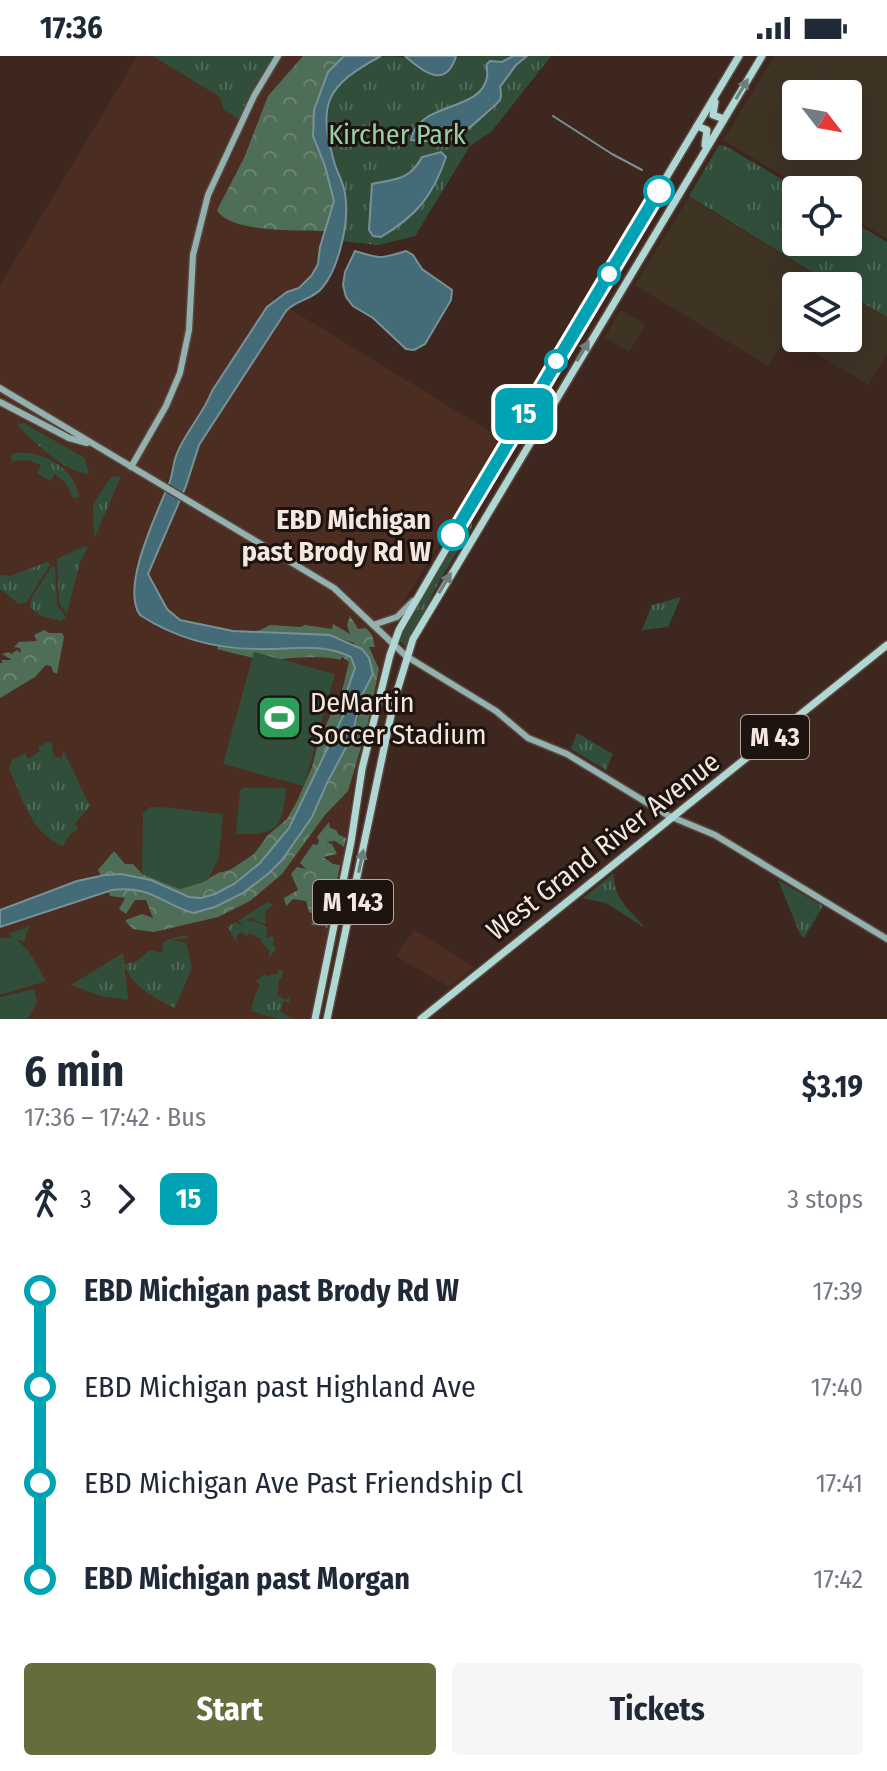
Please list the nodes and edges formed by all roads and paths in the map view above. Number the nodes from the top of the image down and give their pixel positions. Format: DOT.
graph roads {
  1 [pos="278,56"];
  2 [pos="739,56"];
  3 [pos="762,56"];
  4 [pos="718,92"];
  5 [pos="713,112"];
  6 [pos="704,116"];
  7 [pos="724,119"];
  8 [pos="697,126"];
  9 [pos="716,132"];
  10 [pos="707,135"];
  11 [pos="700,157"];
  12 [pos="659,191"];
  13 [pos="664,217"];
  14 [pos="631,237"];
  15 [pos="643,252"];
  16 [pos="0,388"];
  17 [pos="14,397"];
  18 [pos="0,400"];
  19 [pos="25,416"];
  20 [pos="54,421"];
  21 [pos="90,443"];
  22 [pos="504,448"];
  23 [pos="516,464"];
  24 [pos="131,467"];
  25 [pos="466,514"];
  26 [pos="471,538"];
  27 [pos="416,598"];
  28 [pos="373,625"];
  29 [pos="393,645"];
  30 [pos="887,645"];
  31 [pos="406,656"];
  32 [pos="362,769"];
  33 [pos="377,785"];
  34 [pos="355,807"];
  35 [pos="674,817"];
  36 [pos="368,827"];
  37 [pos="887,939"];
  38 [pos="319,1003"];
  39 [pos="328,1015"];
  40 [pos="315,1019"];
  41 [pos="421,1019"];
  1 -- 24 [label="street"];
  2 -- 4 [label="main road, M 143"];
  7 -- 3 [label="main road, M 143, one-way"];
  4 -- 5 [label="main road"];
  4 -- 6 [label="main road, M 143"];
  5 -- 7 [label="main road"];
  5 -- 9 [label="main road"];
  6 -- 8 [label="main road, M 143"];
  6 -- 10 [label="main road"];
  7 -- 9 [label="main road, M 143"];
  8 -- 10 [label="main road"];
  8 -- 12 [label="main road, M 143"];
  9 -- 11 [label="main road, M 143"];
  10 -- 11 [label="main road"];
  11 -- 13 [label="main road, M 143"];
  12 -- 13 [label="main road"];
  12 -- 14 [label="main road, M 143"];
  13 -- 15 [label="main road, M 143"];
  14 -- 15 [label="main road"];
  14 -- 22 [label="main road, M 143"];
  23 -- 15 [label="main road, M 143, one-way"];
  16 -- 17 [label="street"];
  17 -- 18 [label="street"];
  17 -- 20 [label="street"];
  18 -- 19 [label="street"];
  19 -- 20 [label="street"];
  19 -- 21 [label="street"];
  20 -- 21 [label="street"];
  21 -- 24 [label="street"];
  22 -- 23 [label="main road"];
  22 -- 25 [label="main road, M 143"];
  23 -- 26 [label="main road, M 143"];
  24 -- 28 [label="street"];
  25 -- 26 [label="main road"];
  25 -- 27 [label="main road, M 143"];
  31 -- 26 [label="main road, M 143, one-way"];
  27 -- 28 [label="street"];
  27 -- 29 [label="main road, M 143"];
  28 -- 29 [label="street"];
  29 -- 31 [label="street"];
  29 -- 32 [label="main road, M 143"];
  30 -- 35 [label="main road, West Grand River Avenue / M 43"];
  31 -- 33 [label="main road, M 143"];
  31 -- 35 [label="street"];
  32 -- 33 [label="main road"];
  32 -- 34 [label="main road, M 143"];
  33 -- 36 [label="main road, M 143"];
  34 -- 36 [label="main road"];
  34 -- 38 [label="main road, M 143"];
  35 -- 37 [label="street"];
  35 -- 41 [label="main road, West Grand River Avenue / M 43"];
  39 -- 36 [label="main road, M 143, one-way"];
  38 -- 39 [label="main road"];
  38 -- 40 [label="main road, M 143"];
}
